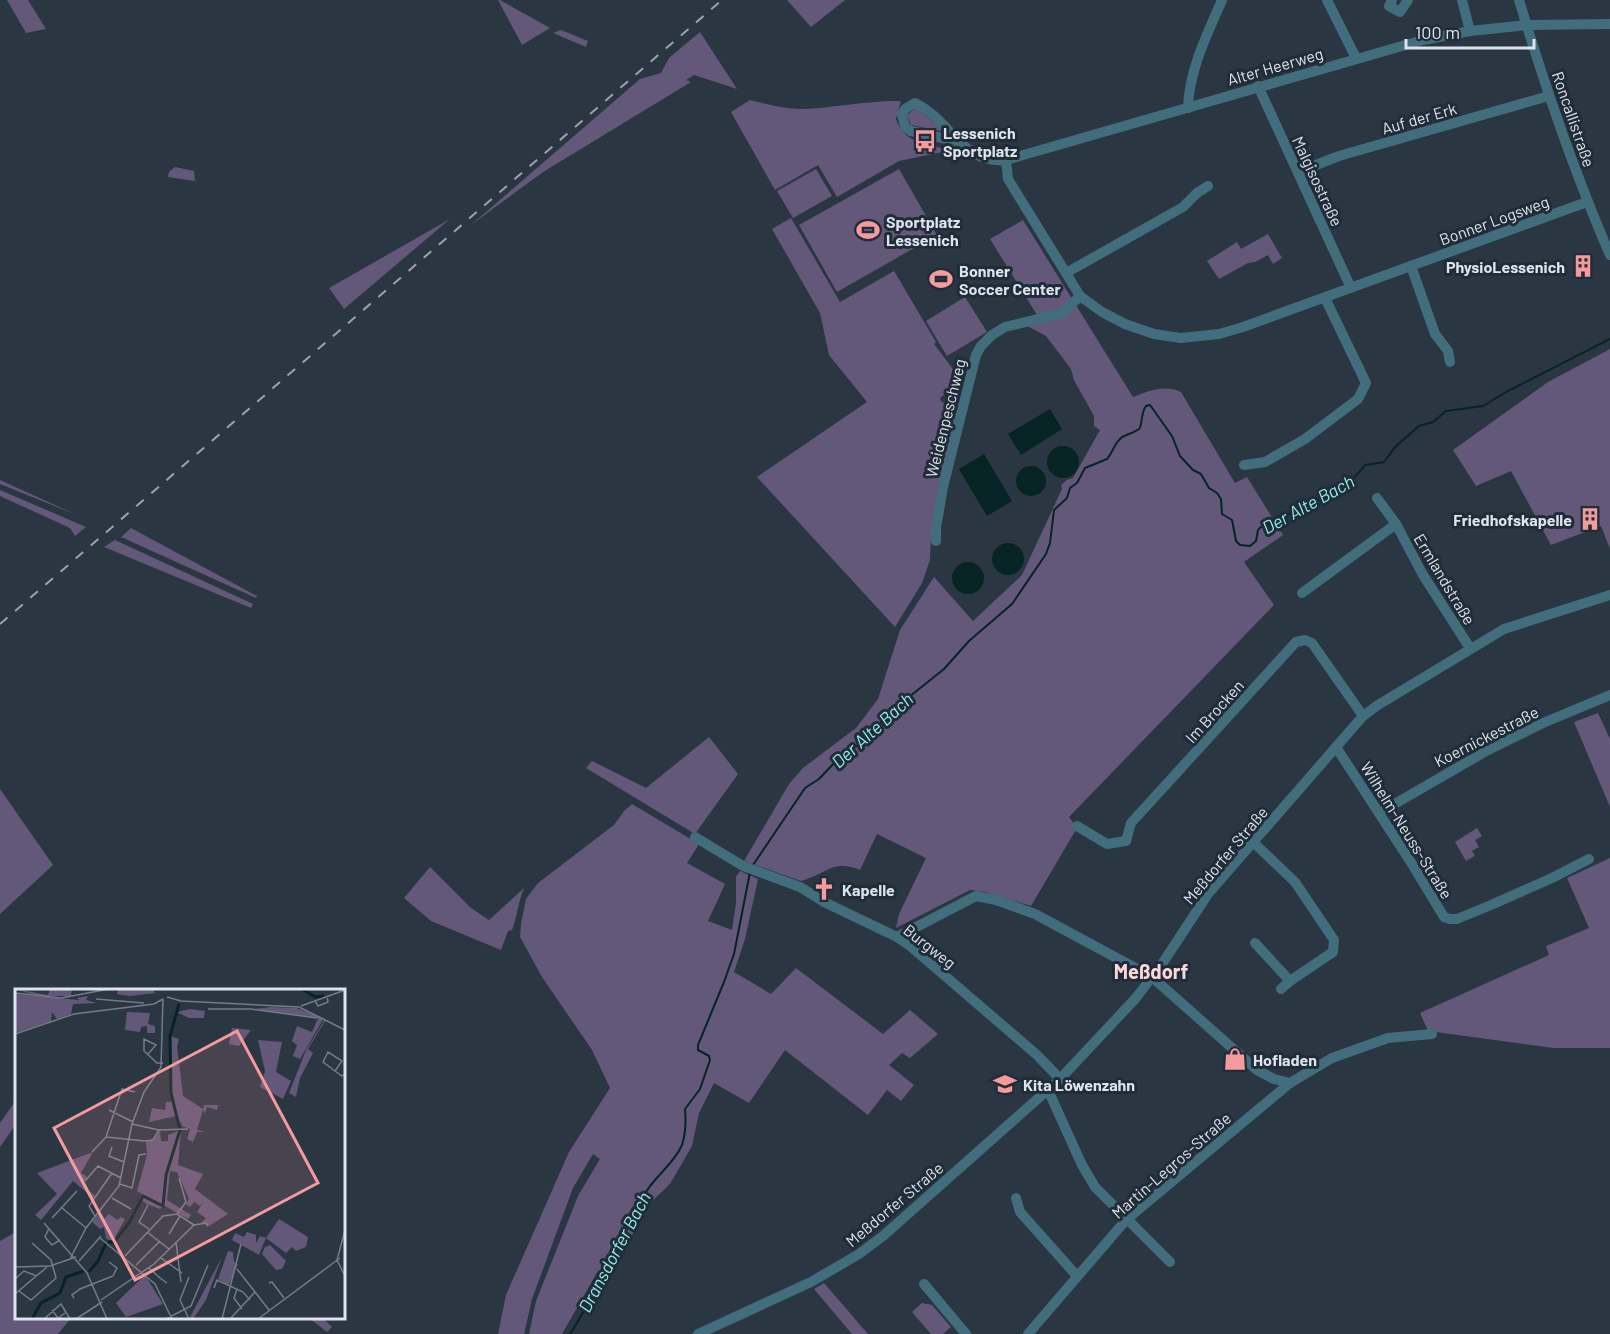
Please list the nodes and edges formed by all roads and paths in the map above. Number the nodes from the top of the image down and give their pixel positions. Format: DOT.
graph roads {
  1 [pos="1221,0"];
  2 [pos="1327,0"];
  3 [pos="1392,0"];
  4 [pos="1408,0"];
  5 [pos="1462,0"];
  6 [pos="1519,0"];
  7 [pos="1610,24"];
  8 [pos="1527,25"];
  9 [pos="1470,31"];
  10 [pos="1356,58"];
  11 [pos="1258,86"];
  12 [pos="1549,96"];
  13 [pos="1188,108"];
  14 [pos="960,141"];
  15 [pos="1006,160"];
  16 [pos="1298,172"];
  17 [pos="1208,186"];
  18 [pos="1587,202"];
  19 [pos="1610,255"];
  20 [pos="1411,266"];
  21 [pos="1066,273"];
  22 [pos="1351,288"];
  23 [pos="1080,296"];
  24 [pos="1325,298"];
  25 [pos="1450,362"];
  26 [pos="1244,465"];
  27 [pos="1377,498"];
  28 [pos="1396,524"];
  29 [pos="936,541"];
  30 [pos="1302,593"];
  31 [pos="1610,595"];
  32 [pos="1470,648"];
  33 [pos="1610,695"];
  34 [pos="1363,716"];
  35 [pos="1336,747"];
  36 [pos="1379,813"];
  37 [pos="1077,826"];
  38 [pos="695,837"];
  39 [pos="1254,843"];
  40 [pos="1589,859"];
  41 [pos="897,937"];
  42 [pos="1255,943"];
  43 [pos="1152,977"];
  44 [pos="1290,981"];
  45 [pos="1281,989"];
  46 [pos="1432,1034"];
  47 [pos="1060,1079"];
  48 [pos="1290,1083"];
  49 [pos="1048,1090"];
  50 [pos="1016,1198"];
  51 [pos="1126,1220"];
  52 [pos="1170,1262"];
  53 [pos="1077,1276"];
  54 [pos="924,1284"];
  55 [pos="698,1334"];
  56 [pos="966,1334"];
  57 [pos="1028,1334"];
  1 -- 13 [label="street"];
  2 -- 10 [label="street"];
  3 -- 4 [label="street"];
  5 -- 9 [label="street"];
  6 -- 8 [label="street, Roncallistraße"];
  7 -- 8 [label="street, Alter Heerweg"];
  8 -- 9 [label="street, Alter Heerweg"];
  8 -- 12 [label="street, Roncallistraße"];
  9 -- 10 [label="street, Alter Heerweg"];
  10 -- 11 [label="street, Alter Heerweg"];
  11 -- 13 [label="street, Alter Heerweg"];
  11 -- 16 [label="street, Malgisostraße"];
  12 -- 16 [label="street, Auf der Erk"];
  12 -- 18 [label="street, Roncallistraße"];
  13 -- 15 [label="street, Alter Heerweg"];
  14 -- 14 [label="street, Alter Heerweg"];
  14 -- 15 [label="street, Alter Heerweg"];
  15 -- 21 [label="street, Bonner Logsweg"];
  16 -- 22 [label="street, Malgisostraße"];
  17 -- 21 [label="street"];
  18 -- 19 [label="street, Roncallistraße"];
  18 -- 20 [label="street, Bonner Logsweg"];
  20 -- 22 [label="street, Bonner Logsweg"];
  20 -- 25 [label="street"];
  21 -- 23 [label="street, Bonner Logsweg"];
  22 -- 24 [label="street, Bonner Logsweg"];
  23 -- 24 [label="street, Bonner Logsweg"];
  23 -- 29 [label="street, Weidenpeschweg"];
  24 -- 26 [label="street"];
  27 -- 28 [label="street, Ermlandstraße"];
  28 -- 30 [label="street, Ermlandstraße"];
  28 -- 32 [label="street, Ermlandstraße"];
  31 -- 32 [label="street, Meßdorfer Straße"];
  32 -- 34 [label="street, Meßdorfer Straße"];
  33 -- 36 [label="street, Koernickestraße"];
  34 -- 35 [label="street, Meßdorfer Straße"];
  34 -- 37 [label="street, Im Brocken"];
  35 -- 36 [label="street, Wilhelm-Neuss-Straße"];
  35 -- 39 [label="street, Meßdorfer Straße"];
  36 -- 40 [label="street, Wilhelm-Neuss-Straße"];
  38 -- 41 [label="street, Burgweg"];
  39 -- 43 [label="street, Meßdorfer Straße"];
  39 -- 44 [label="street"];
  41 -- 43 [label="street"];
  41 -- 47 [label="street, Burgweg"];
  42 -- 44 [label="street"];
  43 -- 47 [label="street, Meßdorfer Straße"];
  43 -- 48 [label="street"];
  44 -- 45 [label="street"];
  46 -- 48 [label="street, Martin-Legros-Straße"];
  47 -- 49 [label="street, Meßdorfer Straße"];
  48 -- 51 [label="street, Martin-Legros-Straße"];
  49 -- 51 [label="street"];
  49 -- 55 [label="street, Meßdorfer Straße"];
  50 -- 53 [label="street"];
  51 -- 52 [label="street"];
  51 -- 53 [label="street, Martin-Legros-Straße"];
  53 -- 57 [label="street, Martin-Legros-Straße"];
  54 -- 56 [label="street"];
}
